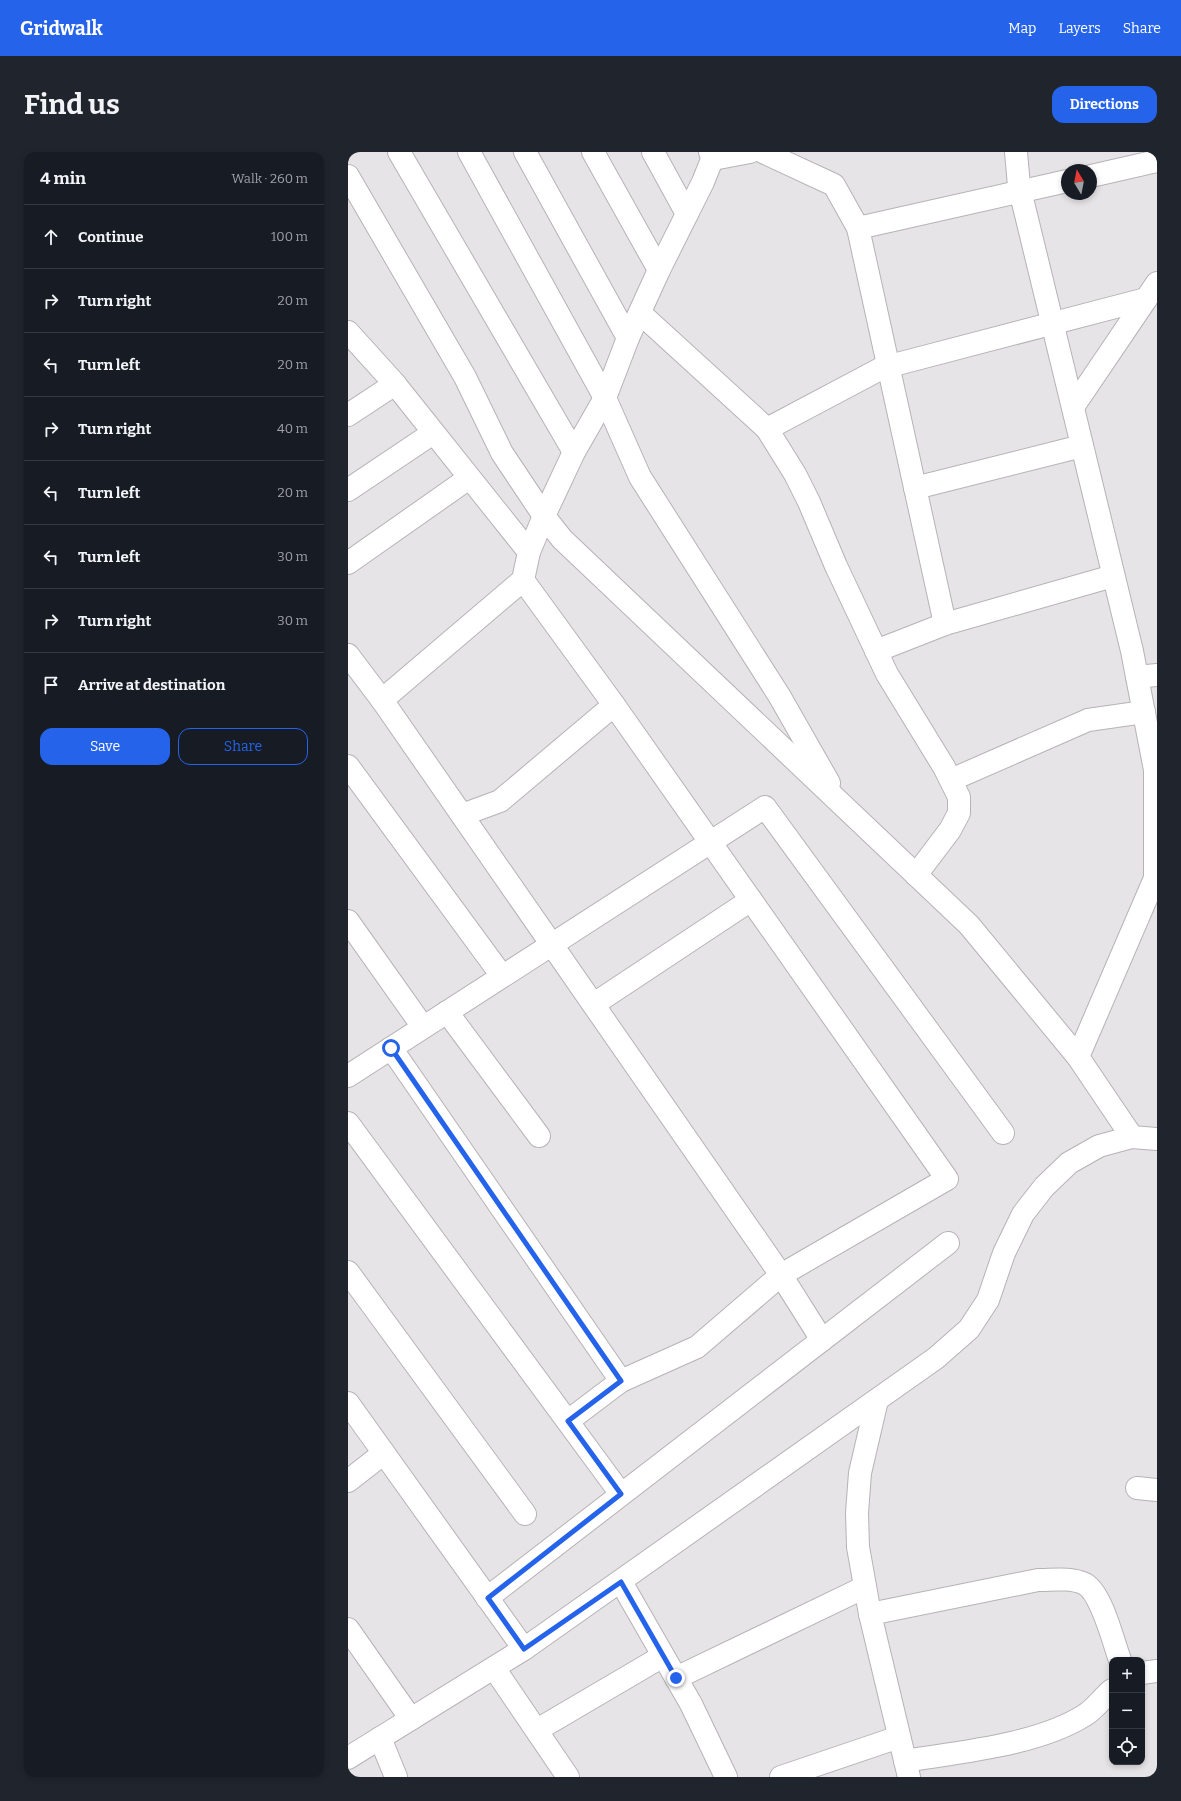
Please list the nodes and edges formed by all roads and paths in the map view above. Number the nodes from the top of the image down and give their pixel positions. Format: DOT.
graph roads {
  1 [pos="399,152"];
  2 [pos="469,152"];
  3 [pos="525,152"];
  4 [pos="593,152"];
  5 [pos="653,152"];
  6 [pos="750,152"];
  7 [pos="763,152"];
  8 [pos="1016,152"];
  9 [pos="713,154"];
  10 [pos="1157,161"];
  11 [pos="1097,175"];
  12 [pos="348,176"];
  13 [pos="1061,182"];
  14 [pos="1020,192"];
  15 [pos="687,214"];
  16 [pos="858,228"];
  17 [pos="659,270"];
  18 [pos="1152,291"];
  19 [pos="640,313"];
  20 [pos="1052,323"];
  21 [pos="348,332"];
  22 [pos="628,338"];
  23 [pos="888,366"];
  24 [pos="395,384"];
  25 [pos="605,398"];
  26 [pos="1073,407"];
  27 [pos="348,415"];
  28 [pos="766,429"];
  29 [pos="433,433"];
  30 [pos="1082,446"];
  31 [pos="574,452"];
  32 [pos="469,478"];
  33 [pos="915,488"];
  34 [pos="348,490"];
  35 [pos="544,516"];
  36 [pos="529,552"];
  37 [pos="348,563"];
  38 [pos="1113,576"];
  39 [pos="523,580"];
  40 [pos="945,624"];
  41 [pos="876,651"];
  42 [pos="348,655"];
  43 [pos="1147,676"];
  44 [pos="382,700"];
  45 [pos="614,705"];
  46 [pos="1144,712"];
  47 [pos="348,766"];
  48 [pos="1156,769"];
  49 [pos="951,780"];
  50 [pos="840,803"];
  51 [pos="462,815"];
  52 [pos="710,842"];
  53 [pos="916,875"];
  54 [pos="1156,878"];
  55 [pos="751,900"];
  56 [pos="348,922"];
  57 [pos="552,945"];
  58 [pos="502,976"];
  59 [pos="594,1004"];
  60 [pos="447,1012"];
  61 [pos="423,1027"];
  62 [pos="391,1048"];
  63 [pos="1078,1057"];
  64 [pos="348,1075"];
  65 [pos="348,1122"];
  66 [pos="1002,1133"];
  67 [pos="540,1136"];
  68 [pos="1132,1137"];
  69 [pos="1157,1139"];
  70 [pos="948,1243"];
  71 [pos="348,1272"];
  72 [pos="781,1275"];
  73 [pos="822,1340"];
  74 [pos="621,1381"];
  75 [pos="877,1400"];
  76 [pos="348,1403"];
  77 [pos="568,1421"];
  78 [pos="384,1454"];
  79 [pos="348,1481"];
  80 [pos="621,1494"];
  81 [pos="525,1514"];
  82 [pos="621,1582"];
  83 [pos="865,1588"];
  84 [pos="488,1598"];
  85 [pos="870,1614"];
  86 [pos="348,1629"];
  87 [pos="524,1649"];
  88 [pos="663,1656"];
  89 [pos="1119,1657"];
  90 [pos="494,1668"];
  91 [pos="1157,1671"];
  92 [pos="1145,1673"];
  93 [pos="676,1678"];
  94 [pos="1109,1693"];
  95 [pos="411,1719"];
  96 [pos="537,1730"];
  97 [pos="899,1737"];
  98 [pos="380,1738"];
  99 [pos="348,1758"];
  100 [pos="907,1769"];
  101 [pos="396,1777"];
  102 [pos="568,1777"];
  103 [pos="726,1777"];
  104 [pos="781,1777"];
  1 -- 31 [label="street"];
  2 -- 25 [label="street"];
  3 -- 22 [label="street"];
  4 -- 17 [label="street"];
  5 -- 15 [label="street"];
  6 -- 9 [label="street"];
  7 -- 16 [label="street"];
  8 -- 14 [label="street"];
  9 -- 15 [label="street"];
  10 -- 11 [label="street"];
  12 -- 35 [label="street"];
  13 -- 14 [label="street"];
  14 -- 16 [label="street"];
  14 -- 20 [label="street"];
  15 -- 17 [label="street"];
  16 -- 23 [label="street"];
  17 -- 19 [label="street"];
  18 -- 20 [label="street"];
  18 -- 26 [label="street"];
  19 -- 22 [label="street"];
  19 -- 28 [label="street"];
  20 -- 23 [label="street"];
  20 -- 26 [label="street"];
  21 -- 24 [label="street"];
  22 -- 25 [label="street"];
  23 -- 28 [label="street"];
  23 -- 33 [label="street"];
  24 -- 27 [label="street"];
  24 -- 29 [label="street"];
  25 -- 31 [label="street"];
  25 -- 50 [label="street"];
  26 -- 30 [label="street"];
  28 -- 41 [label="street"];
  29 -- 32 [label="street"];
  29 -- 34 [label="street"];
  30 -- 33 [label="street"];
  30 -- 38 [label="street"];
  31 -- 35 [label="street"];
  32 -- 36 [label="street"];
  32 -- 37 [label="street"];
  33 -- 40 [label="street"];
  35 -- 36 [label="street"];
  35 -- 50 [label="street"];
  36 -- 39 [label="street"];
  38 -- 40 [label="street"];
  38 -- 43 [label="street"];
  39 -- 44 [label="street"];
  39 -- 45 [label="street"];
  40 -- 41 [label="street"];
  41 -- 49 [label="street"];
  42 -- 44 [label="street"];
  43 -- 46 [label="street"];
  44 -- 51 [label="street"];
  45 -- 51 [label="street"];
  45 -- 52 [label="street"];
  46 -- 48 [label="street"];
  46 -- 49 [label="street"];
  47 -- 58 [label="street"];
  48 -- 54 [label="street"];
  49 -- 53 [label="street"];
  50 -- 53 [label="street"];
  51 -- 57 [label="street"];
  52 -- 55 [label="street"];
  52 -- 57 [label="street"];
  52 -- 66 [label="street"];
  53 -- 63 [label="street"];
  54 -- 63 [label="street"];
  55 -- 59 [label="street"];
  55 -- 72 [label="street"];
  56 -- 61 [label="street"];
  57 -- 58 [label="street"];
  57 -- 59 [label="street"];
  58 -- 60 [label="street"];
  59 -- 72 [label="street"];
  60 -- 61 [label="street"];
  60 -- 67 [label="street"];
  61 -- 62 [label="street"];
  62 -- 64 [label="street"];
  62 -- 74 [label="street"];
  63 -- 68 [label="street"];
  65 -- 77 [label="street"];
  68 -- 69 [label="street"];
  68 -- 75 [label="street"];
  70 -- 73 [label="street"];
  71 -- 81 [label="street"];
  72 -- 73 [label="street"];
  72 -- 74 [label="street"];
  73 -- 80 [label="street"];
  74 -- 77 [label="street"];
  75 -- 82 [label="street"];
  75 -- 83 [label="street"];
  76 -- 78 [label="street"];
  77 -- 80 [label="street"];
  78 -- 79 [label="street"];
  78 -- 84 [label="street"];
  80 -- 84 [label="street"];
  82 -- 87 [label="street"];
  82 -- 88 [label="street"];
  83 -- 85 [label="street"];
  83 -- 93 [label="street"];
  84 -- 87 [label="street"];
  85 -- 89 [label="street"];
  85 -- 97 [label="street"];
  86 -- 95 [label="street"];
  87 -- 90 [label="street"];
  88 -- 93 [label="street"];
  88 -- 96 [label="street"];
  90 -- 95 [label="street"];
  90 -- 96 [label="street"];
  91 -- 92 [label="street"];
  93 -- 103 [label="street"];
  94 -- 100 [label="street"];
  95 -- 98 [label="street"];
  96 -- 102 [label="street"];
  97 -- 100 [label="street"];
  97 -- 104 [label="street"];
  98 -- 99 [label="street"];
  98 -- 101 [label="street"];
}
